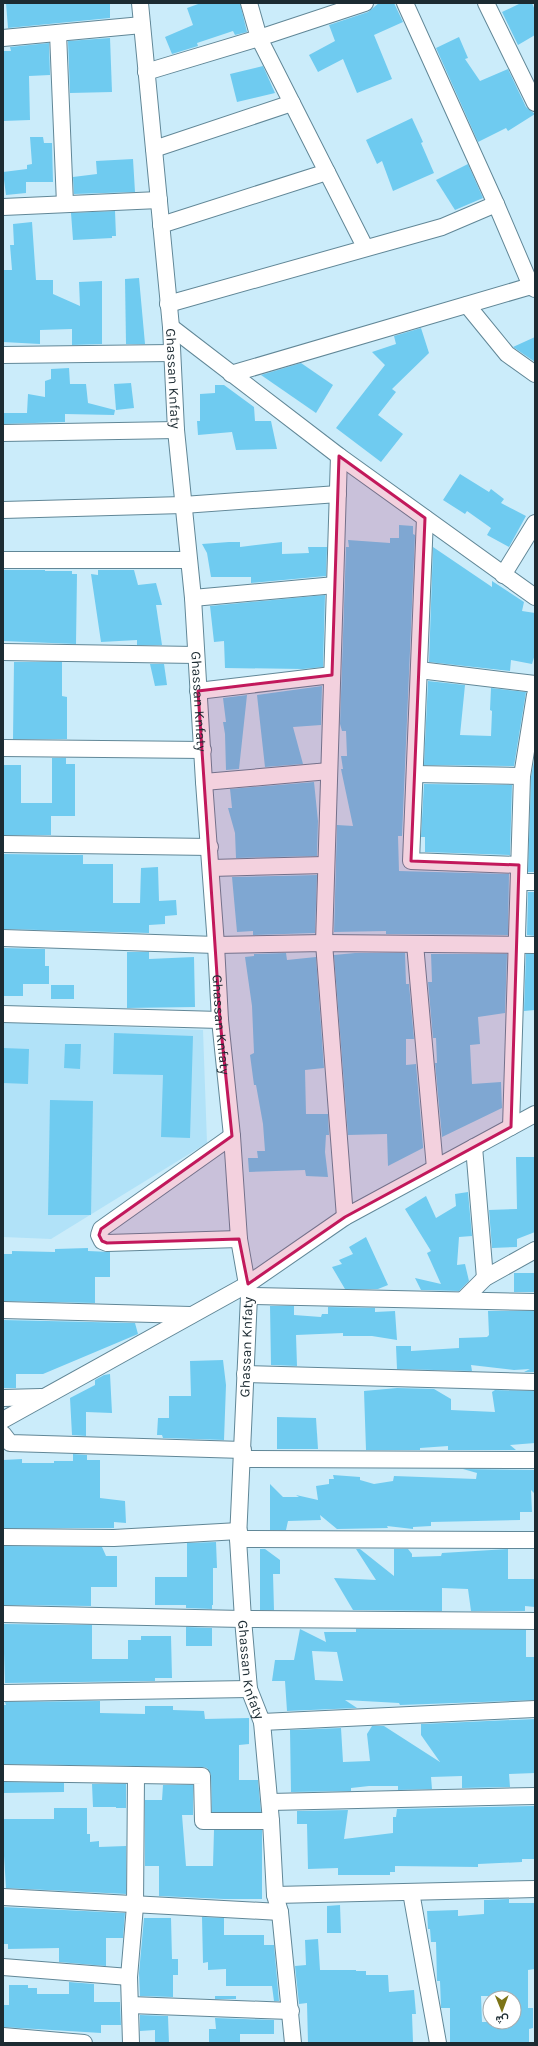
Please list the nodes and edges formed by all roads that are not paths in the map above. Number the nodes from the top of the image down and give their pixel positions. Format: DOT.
graph roads {
  1 [pos="140,3"];
  2 [pos="249,3"];
  3 [pos="365,3"];
  4 [pos="405,3"];
  5 [pos="486,3"];
  6 [pos="142,25"];
  7 [pos="58,33"];
  8 [pos="3,38"];
  9 [pos="259,38"];
  10 [pos="146,72"];
  11 [pos="292,103"];
  12 [pos="535,103"];
  13 [pos="154,149"];
  14 [pos="327,172"];
  15 [pos="159,200"];
  16 [pos="65,204"];
  17 [pos="496,204"];
  18 [pos="3,207"];
  19 [pos="161,225"];
  20 [pos="364,247"];
  21 [pos="533,288"];
  22 [pos="168,304"];
  23 [pos="467,305"];
  24 [pos="171,327"];
  25 [pos="172,353"];
  26 [pos="3,355"];
  27 [pos="231,374"];
  28 [pos="535,374"];
  29 [pos="176,430"];
  30 [pos="3,434"];
  31 [pos="339,456"];
  32 [pos="338,494"];
  33 [pos="183,505"];
  34 [pos="3,510"];
  35 [pos="425,518"];
  36 [pos="535,524"];
  37 [pos="3,560"];
  38 [pos="188,560"];
  39 [pos="503,575"];
  40 [pos="335,585"];
  41 [pos="535,597"];
  42 [pos="193,598"];
  43 [pos="3,652"];
  44 [pos="196,655"];
  45 [pos="419,670"];
  46 [pos="332,675"];
  47 [pos="535,684"];
  48 [pos="198,691"];
  49 [pos="535,695"];
  50 [pos="3,748"];
  51 [pos="203,750"];
  52 [pos="329,771"];
  53 [pos="415,774"];
  54 [pos="522,776"];
  55 [pos="204,782"];
  56 [pos="528,801"];
  57 [pos="3,844"];
  58 [pos="210,848"];
  59 [pos="326,865"];
  60 [pos="519,865"];
  61 [pos="211,868"];
  62 [pos="519,882"];
  63 [pos="535,882"];
  64 [pos="3,938"];
  65 [pos="324,943"];
  66 [pos="415,944"];
  67 [pos="216,945"];
  68 [pos="518,945"];
  69 [pos="535,945"];
  70 [pos="3,1014"];
  71 [pos="220,1020"];
  72 [pos="535,1114"];
  73 [pos="511,1127"];
  74 [pos="232,1136"];
  75 [pos="474,1147"];
  76 [pos="435,1168"];
  77 [pos="345,1217"];
  78 [pos="239,1239"];
  79 [pos="535,1250"];
  80 [pos="485,1278"];
  81 [pos="249,1290"];
  82 [pos="463,1300"];
  83 [pos="535,1302"];
  84 [pos="3,1310"];
  85 [pos="191,1314"];
  86 [pos="245,1374"];
  87 [pos="535,1382"];
  88 [pos="3,1398"];
  89 [pos="42,1398"];
  90 [pos="3,1420"];
  91 [pos="3,1434"];
  92 [pos="243,1454"];
  93 [pos="535,1460"];
  94 [pos="238,1535"];
  95 [pos="3,1537"];
  96 [pos="535,1540"];
  97 [pos="3,1614"];
  98 [pos="244,1619"];
  99 [pos="535,1621"];
  100 [pos="249,1689"];
  101 [pos="3,1693"];
  102 [pos="535,1709"];
  103 [pos="262,1722"];
  104 [pos="3,1773"];
  105 [pos="136,1775"];
  106 [pos="535,1796"];
  107 [pos="270,1802"];
  108 [pos="271,1821"];
  109 [pos="535,1889"];
  110 [pos="411,1892"];
  111 [pos="275,1895"];
  112 [pos="3,1897"];
  113 [pos="135,1906"];
  114 [pos="280,1912"];
  115 [pos="3,1966"];
  116 [pos="129,1977"];
  117 [pos="130,2005"];
  118 [pos="291,2011"];
  119 [pos="3,2036"];
  120 [pos="84,2043"];
  121 [pos="131,2043"];
  122 [pos="293,2043"];
  123 [pos="438,2043"];
  1 -- 6 [label="street, Ghassan Knfaty"];
  2 -- 9 [label="street"];
  3 -- 9 [label="street"];
  4 -- 17 [label="street"];
  5 -- 12 [label="street"];
  6 -- 7 [label="street"];
  6 -- 10 [label="street, Ghassan Knfaty"];
  7 -- 8 [label="street"];
  7 -- 16 [label="street"];
  9 -- 10 [label="street"];
  9 -- 11 [label="street"];
  10 -- 13 [label="street, Ghassan Knfaty"];
  11 -- 13 [label="street"];
  11 -- 14 [label="street"];
  13 -- 15 [label="street, Ghassan Knfaty"];
  14 -- 19 [label="street"];
  14 -- 20 [label="street"];
  15 -- 16 [label="street"];
  15 -- 19 [label="street, Ghassan Knfaty"];
  16 -- 18 [label="street"];
  17 -- 20 [label="street"];
  17 -- 21 [label="street"];
  19 -- 22 [label="street, Ghassan Knfaty"];
  20 -- 22 [label="street"];
  21 -- 23 [label="street"];
  22 -- 24 [label="street, Ghassan Knfaty"];
  23 -- 27 [label="street"];
  23 -- 28 [label="street"];
  24 -- 25 [label="street, Ghassan Knfaty"];
  24 -- 27 [label="street"];
  25 -- 26 [label="street"];
  25 -- 29 [label="street, Ghassan Knfaty"];
  27 -- 31 [label="street"];
  29 -- 30 [label="street"];
  29 -- 33 [label="street, Ghassan Knfaty"];
  31 -- 32 [label="street"];
  31 -- 35 [label="street"];
  32 -- 33 [label="street"];
  32 -- 40 [label="street"];
  33 -- 34 [label="street"];
  33 -- 38 [label="street, Ghassan Knfaty"];
  35 -- 39 [label="street"];
  35 -- 45 [label="street"];
  36 -- 39 [label="street"];
  37 -- 38 [label="street"];
  38 -- 42 [label="street, Ghassan Knfaty"];
  39 -- 41 [label="street"];
  40 -- 42 [label="street"];
  40 -- 46 [label="street"];
  42 -- 44 [label="street, Ghassan Knfaty"];
  43 -- 44 [label="street"];
  44 -- 48 [label="street, Ghassan Knfaty"];
  45 -- 47 [label="street"];
  45 -- 53 [label="street"];
  46 -- 48 [label="street"];
  46 -- 52 [label="street"];
  48 -- 51 [label="street, Ghassan Knfaty"];
  49 -- 54 [label="street"];
  50 -- 51 [label="street"];
  51 -- 55 [label="street, Ghassan Knfaty"];
  52 -- 55 [label="street"];
  52 -- 59 [label="street"];
  53 -- 54 [label="street"];
  53 -- 60 [label="street"];
  54 -- 56 [label="street"];
  55 -- 58 [label="street, Ghassan Knfaty"];
  56 -- 60 [label="street"];
  57 -- 58 [label="street"];
  58 -- 61 [label="street, Ghassan Knfaty"];
  59 -- 61 [label="street"];
  59 -- 65 [label="street"];
  60 -- 62 [label="street"];
  61 -- 67 [label="street, Ghassan Knfaty"];
  62 -- 63 [label="street"];
  62 -- 68 [label="street"];
  64 -- 67 [label="street"];
  65 -- 66 [label="street"];
  65 -- 67 [label="street"];
  65 -- 77 [label="street"];
  66 -- 68 [label="street"];
  66 -- 76 [label="street"];
  67 -- 71 [label="street, Ghassan Knfaty"];
  68 -- 69 [label="street"];
  68 -- 73 [label="street"];
  70 -- 71 [label="street"];
  71 -- 74 [label="street, Ghassan Knfaty"];
  72 -- 73 [label="street"];
  73 -- 75 [label="street"];
  74 -- 78 [label="street, Ghassan Knfaty"];
  74 -- 78 [label="street"];
  75 -- 76 [label="street"];
  75 -- 80 [label="street"];
  76 -- 77 [label="street"];
  77 -- 81 [label="street"];
  78 -- 81 [label="street, Ghassan Knfaty"];
  79 -- 80 [label="street"];
  80 -- 82 [label="street"];
  81 -- 82 [label="street"];
  81 -- 85 [label="street"];
  81 -- 86 [label="street, Ghassan Knfaty"];
  82 -- 83 [label="street"];
  84 -- 85 [label="street"];
  85 -- 89 [label="street"];
  86 -- 87 [label="street"];
  86 -- 92 [label="street, Ghassan Knfaty"];
  88 -- 89 [label="street"];
  89 -- 90 [label="street"];
  91 -- 92 [label="street"];
  92 -- 93 [label="street"];
  92 -- 94 [label="street, Ghassan Knfaty"];
  94 -- 95 [label="street"];
  94 -- 96 [label="street"];
  94 -- 98 [label="street, Ghassan Knfaty"];
  97 -- 98 [label="street"];
  98 -- 99 [label="street"];
  98 -- 100 [label="street, Ghassan Knfaty"];
  100 -- 101 [label="street"];
  100 -- 103 [label="street, Ghassan Knfaty"];
  102 -- 103 [label="street"];
  103 -- 107 [label="street, Ghassan Knfaty"];
  104 -- 105 [label="street"];
  105 -- 108 [label="street"];
  105 -- 113 [label="street"];
  106 -- 107 [label="street"];
  107 -- 108 [label="street, Ghassan Knfaty"];
  108 -- 111 [label="street, Ghassan Knfaty"];
  109 -- 110 [label="street"];
  110 -- 111 [label="street"];
  110 -- 123 [label="street"];
  111 -- 114 [label="street, Ghassan Knfaty"];
  112 -- 113 [label="street"];
  113 -- 114 [label="street"];
  113 -- 116 [label="street"];
  114 -- 118 [label="street, Ghassan Knfaty"];
  115 -- 116 [label="street"];
  116 -- 117 [label="street"];
  117 -- 118 [label="street"];
  117 -- 121 [label="street"];
  118 -- 122 [label="street, Ghassan Knfaty"];
  119 -- 120 [label="street"];
}
